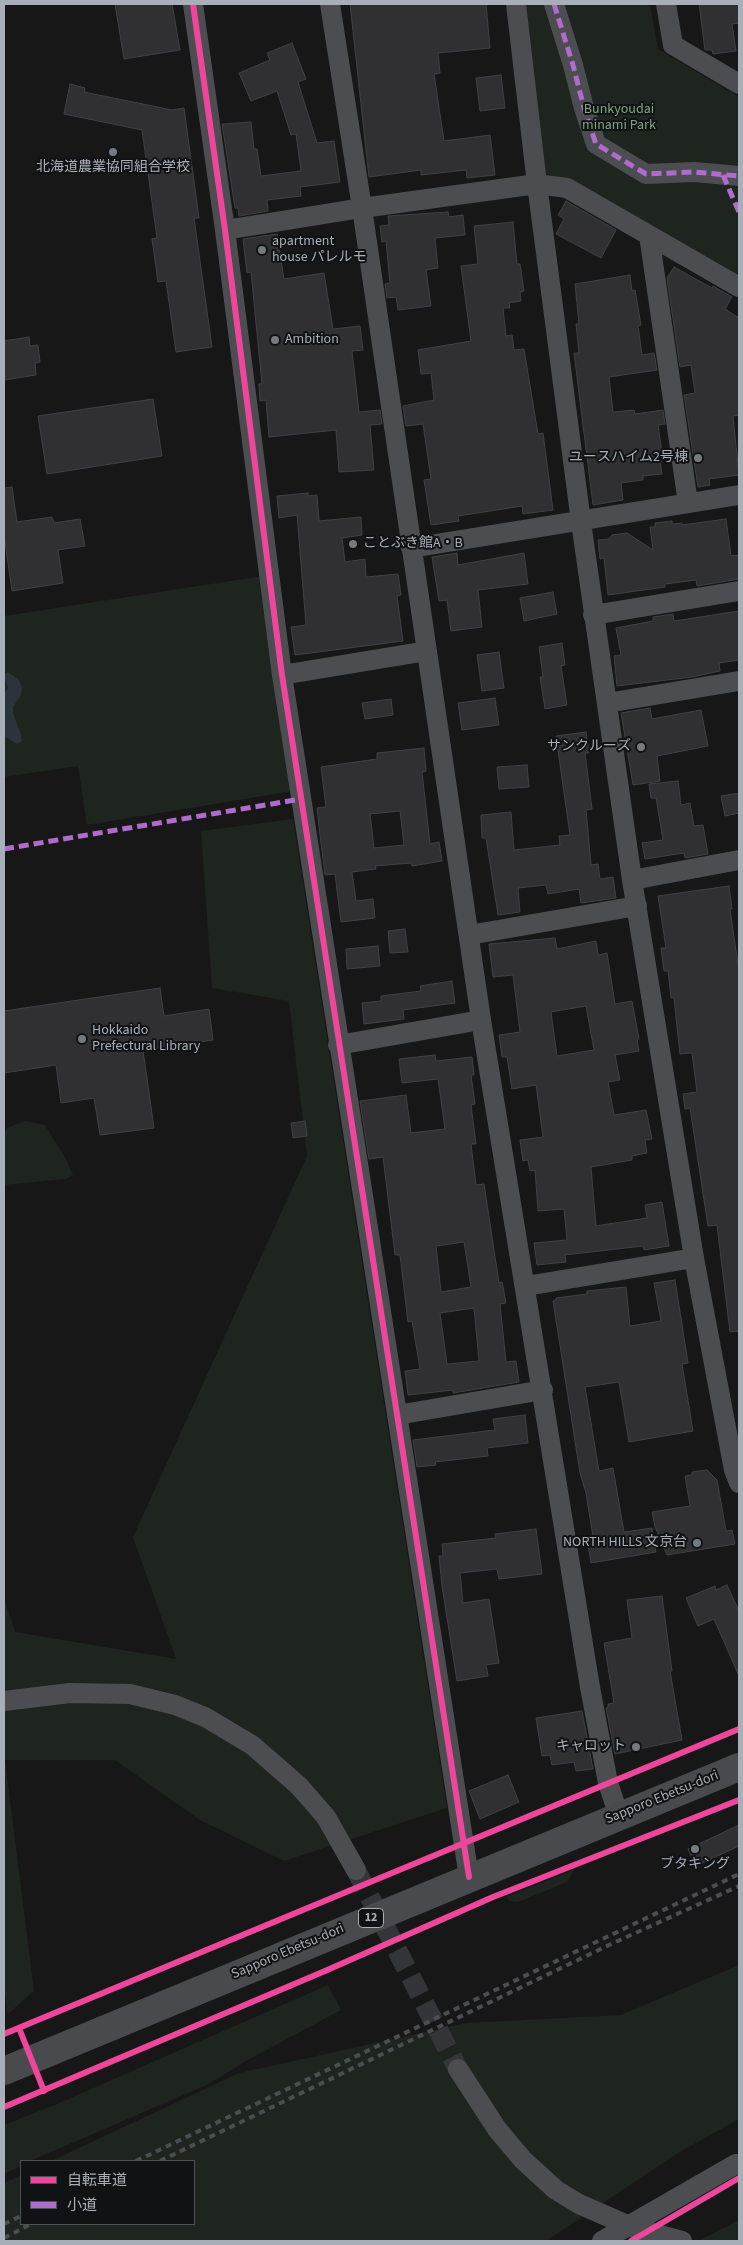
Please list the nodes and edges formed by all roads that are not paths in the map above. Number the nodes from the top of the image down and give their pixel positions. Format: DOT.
graph roads {
  1 [pos="193,4"];
  2 [pos="330,4"];
  3 [pos="516,4"];
  4 [pos="554,4"];
  5 [pos="666,4"];
  6 [pos="739,84"];
  7 [pos="739,176"];
  8 [pos="537,184"];
  9 [pos="362,208"];
  10 [pos="225,230"];
  11 [pos="649,234"];
  12 [pos="739,287"];
  13 [pos="739,495"];
  14 [pos="688,503"];
  15 [pos="581,522"];
  16 [pos="411,548"];
  17 [pos="739,591"];
  18 [pos="593,615"];
  19 [pos="427,651"];
  20 [pos="282,675"];
  21 [pos="739,681"];
  22 [pos="606,703"];
  23 [pos="739,860"];
  24 [pos="632,880"];
  25 [pos="636,906"];
  26 [pos="469,935"];
  27 [pos="481,1020"];
  28 [pos="338,1045"];
  29 [pos="694,1258"];
  30 [pos="526,1286"];
  31 [pos="543,1390"];
  32 [pos="397,1415"];
  33 [pos="733,1426"];
  34 [pos="739,1483"];
  35 [pos="4,1701"];
  36 [pos="739,1767"];
  37 [pos="618,1816"];
  38 [pos="356,1870"];
  39 [pos="469,1877"];
  40 [pos="458,2069"];
  41 [pos="4,2071"];
  42 [pos="738,2163"];
  43 [pos="602,2241"];
  44 [pos="682,2241"];
  1 -- 10 [label="street"];
  2 -- 9 [label="street"];
  3 -- 8 [label="street"];
  4 -- 7 [label="street"];
  5 -- 6 [label="street"];
  8 -- 9 [label="street"];
  8 -- 11 [label="street"];
  8 -- 15 [label="street"];
  9 -- 10 [label="street"];
  9 -- 16 [label="street"];
  10 -- 20 [label="street"];
  11 -- 12 [label="street"];
  11 -- 14 [label="street"];
  13 -- 14 [label="street"];
  14 -- 15 [label="street"];
  15 -- 16 [label="street"];
  15 -- 18 [label="street"];
  16 -- 19 [label="street"];
  17 -- 18 [label="street"];
  18 -- 22 [label="street"];
  19 -- 20 [label="street"];
  19 -- 26 [label="street"];
  20 -- 28 [label="street"];
  21 -- 22 [label="street"];
  22 -- 24 [label="street"];
  23 -- 24 [label="street"];
  24 -- 25 [label="street"];
  25 -- 26 [label="street"];
  25 -- 29 [label="street"];
  26 -- 27 [label="street"];
  27 -- 28 [label="street"];
  27 -- 30 [label="street"];
  28 -- 32 [label="street"];
  29 -- 30 [label="street"];
  29 -- 33 [label="street"];
  30 -- 31 [label="street"];
  31 -- 32 [label="street"];
  31 -- 37 [label="street"];
  32 -- 39 [label="street"];
  33 -- 34 [label="street"];
  35 -- 38 [label="street"];
  36 -- 37 [label="highway, Sapporo Ebetsu-dori / 12"];
  37 -- 39 [label="highway, Sapporo Ebetsu-dori / 12"];
  39 -- 41 [label="highway, Sapporo Ebetsu-dori / 12"];
  40 -- 44 [label="street"];
  42 -- 43 [label="street, bridge"];
}
